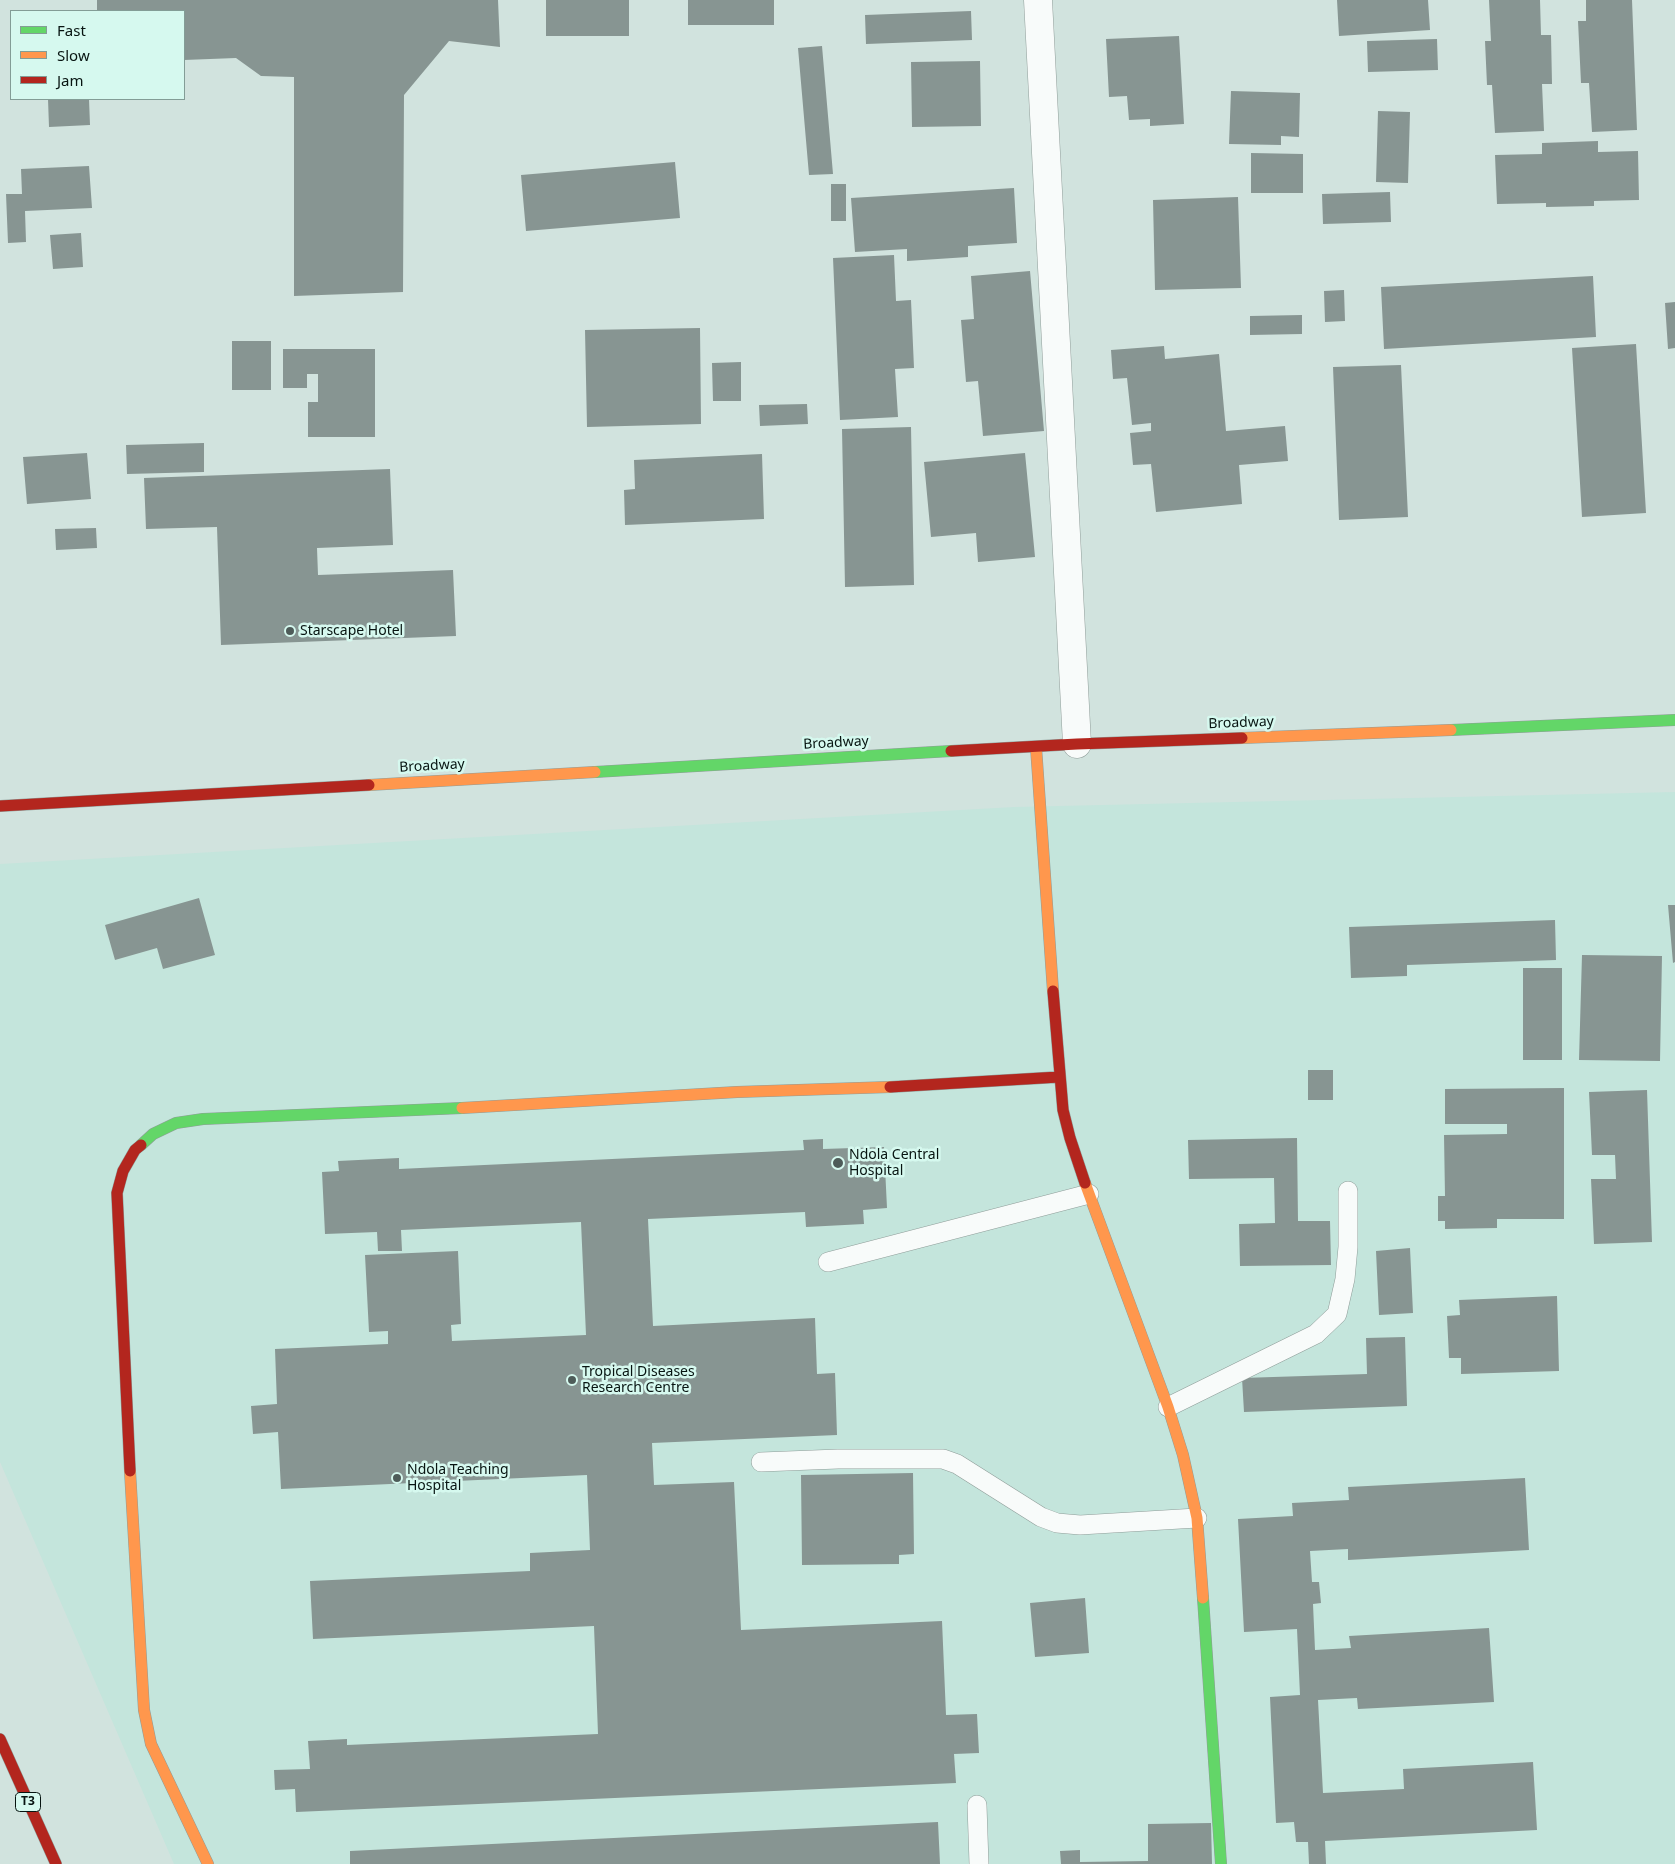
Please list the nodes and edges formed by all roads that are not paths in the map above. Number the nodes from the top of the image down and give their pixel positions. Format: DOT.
graph roads {
  1 [pos="1038,0"];
  2 [pos="1675,720"];
  3 [pos="1076,744"];
  4 [pos="1036,747"];
  5 [pos="0,806"];
  6 [pos="1059,1077"];
  7 [pos="1348,1191"];
  8 [pos="1089,1194"];
  9 [pos="828,1262"];
  10 [pos="1168,1407"];
  11 [pos="761,1462"];
  12 [pos="1197,1518"];
  13 [pos="0,1739"];
  14 [pos="977,1804"];
  15 [pos="56,1864"];
  16 [pos="208,1864"];
  17 [pos="979,1864"];
  18 [pos="1221,1864"];
  1 -- 3 [label="street"];
  2 -- 3 [label="main road, Broadway"];
  3 -- 4 [label="main road, Broadway"];
  4 -- 5 [label="main road, Broadway"];
  4 -- 6 [label="main road"];
  6 -- 8 [label="main road"];
  6 -- 16 [label="main road"];
  7 -- 10 [label="lane"];
  8 -- 9 [label="lane"];
  8 -- 10 [label="main road"];
  10 -- 12 [label="main road"];
  11 -- 12 [label="lane"];
  12 -- 18 [label="main road"];
  13 -- 15 [label="main road, T3"];
  14 -- 17 [label="lane"];
}
